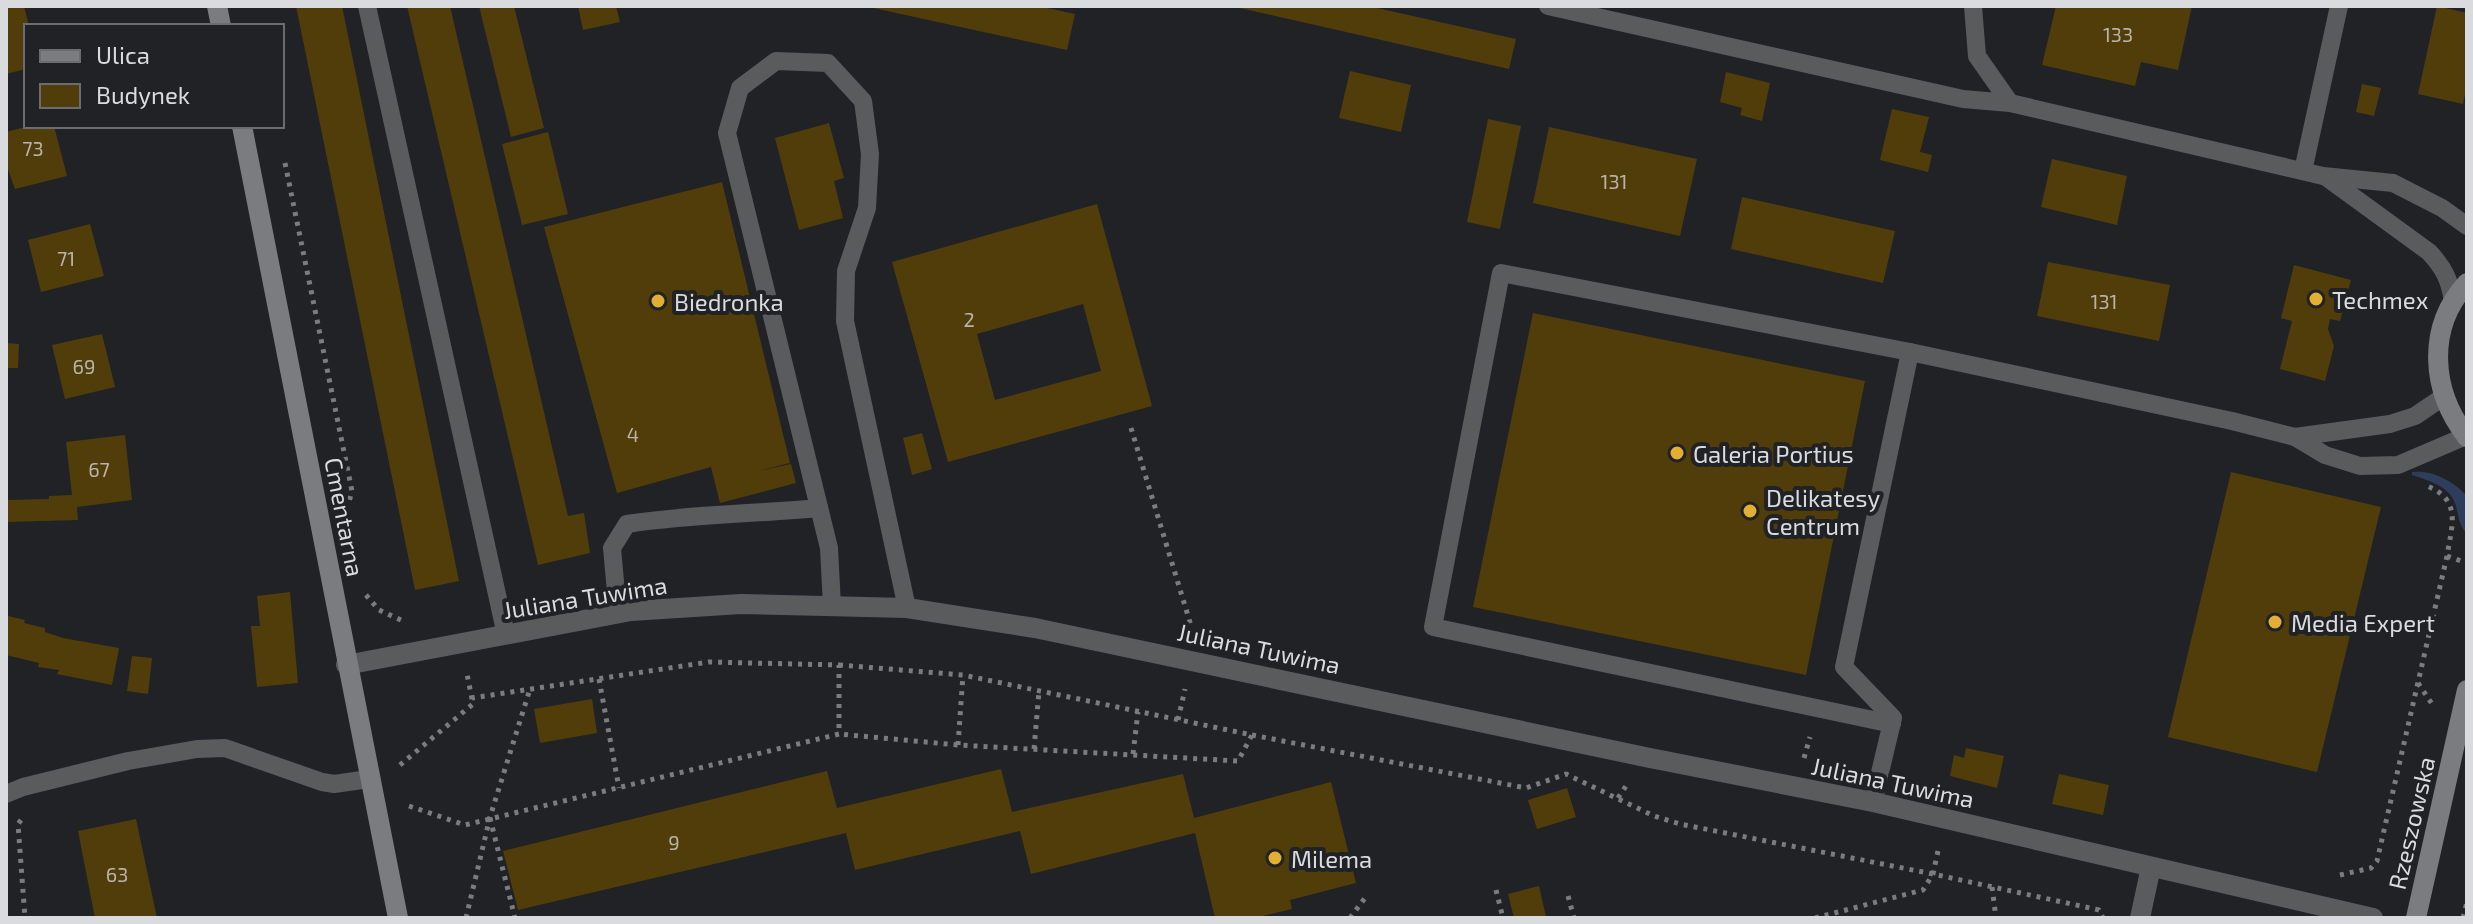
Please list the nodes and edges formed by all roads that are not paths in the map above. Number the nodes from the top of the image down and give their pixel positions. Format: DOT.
graph roads {
  1 [pos="367,6"];
  2 [pos="1548,6"];
  3 [pos="1973,6"];
  4 [pos="2339,6"];
  5 [pos="2010,103"];
  6 [pos="242,128"];
  7 [pos="2303,171"];
  8 [pos="2323,176"];
  9 [pos="2467,226"];
  10 [pos="2467,283"];
  11 [pos="2453,302"];
  12 [pos="1910,352"];
  13 [pos="2443,397"];
  14 [pos="2466,436"];
  15 [pos="2295,437"];
  16 [pos="819,508"];
  17 [pos="832,606"];
  18 [pos="907,608"];
  19 [pos="618,614"];
  20 [pos="506,635"];
  21 [pos="346,665"];
  22 [pos="2467,690"];
  23 [pos="2467,716"];
  24 [pos="1892,724"];
  25 [pos="2456,740"];
  26 [pos="369,779"];
  27 [pos="6,794"];
  28 [pos="1873,802"];
  29 [pos="2151,867"];
  30 [pos="398,918"];
  31 [pos="2140,918"];
  32 [pos="2373,918"];
  33 [pos="2416,918"];
  1 -- 20 [label="lane"];
  2 -- 5 [label="lane"];
  3 -- 5 [label="lane"];
  4 -- 7 [label="lane"];
  5 -- 7 [label="lane"];
  6 -- 21 [label="street, Cmentarna"];
  7 -- 8 [label="lane"];
  8 -- 9 [label="lane"];
  8 -- 11 [label="lane"];
  10 -- 11 [label="street"];
  11 -- 13 [label="street"];
  12 -- 15 [label="lane"];
  12 -- 24 [label="lane"];
  12 -- 24 [label="lane"];
  13 -- 14 [label="street"];
  13 -- 15 [label="lane"];
  14 -- 15 [label="lane"];
  16 -- 17 [label="lane"];
  16 -- 18 [label="lane"];
  16 -- 19 [label="lane"];
  17 -- 18 [label="street, Juliana Tuwima"];
  17 -- 19 [label="street, Juliana Tuwima"];
  18 -- 28 [label="street, Juliana Tuwima"];
  19 -- 20 [label="street, Juliana Tuwima"];
  20 -- 21 [label="street, Juliana Tuwima"];
  21 -- 26 [label="street, Cmentarna"];
  22 -- 25 [label="street, Rzeszowska"];
  23 -- 25 [label="street, Rzeszowska"];
  24 -- 28 [label="lane"];
  25 -- 33 [label="street, Rzeszowska"];
  26 -- 27 [label="lane"];
  26 -- 30 [label="street, Cmentarna"];
  28 -- 29 [label="street, Juliana Tuwima"];
  29 -- 31 [label="street"];
  29 -- 32 [label="street, Juliana Tuwima"];
}
